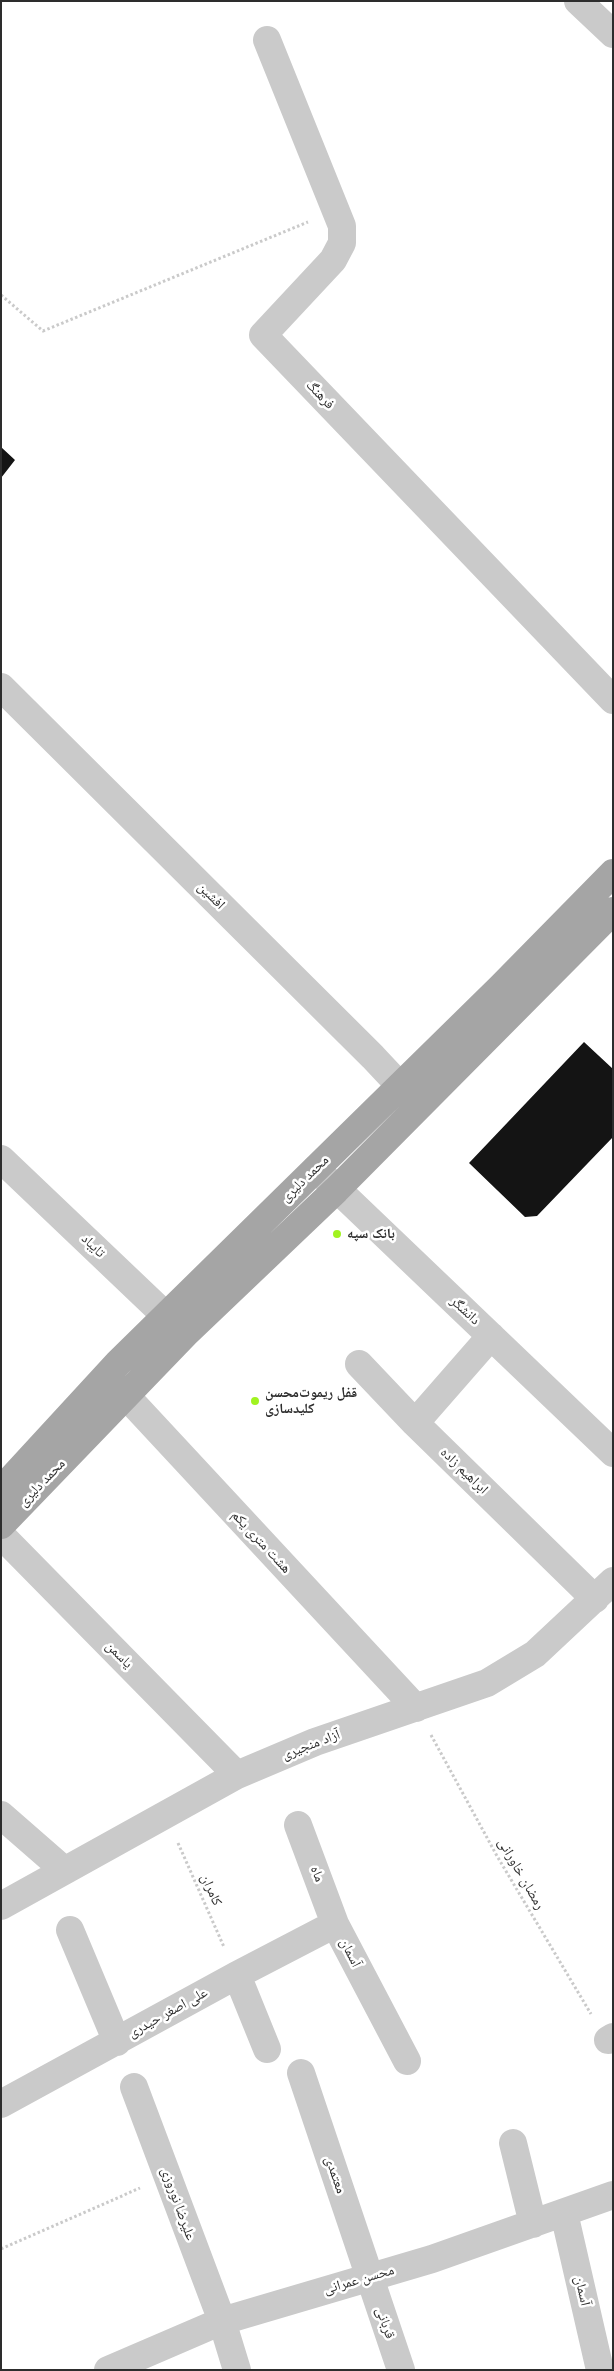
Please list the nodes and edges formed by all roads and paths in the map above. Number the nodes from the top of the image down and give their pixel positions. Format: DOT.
graph roads {
  1 [pos="578,1"];
  2 [pos="613,34"];
  3 [pos="267,40"];
  4 [pos="335,211"];
  5 [pos="1,294"];
  6 [pos="1,687"];
  7 [pos="613,700"];
  8 [pos="613,872"];
  9 [pos="613,911"];
  10 [pos="400,1086"];
  11 [pos="420,1106"];
  12 [pos="1,1159"];
  13 [pos="316,1169"];
  14 [pos="336,1190"];
  15 [pos="176,1324"];
  16 [pos="491,1336"];
  17 [pos="359,1364"];
  18 [pos="104,1378"];
  19 [pos="127,1397"];
  20 [pos="415,1423"];
  21 [pos="613,1454"];
  22 [pos="1,1490"];
  23 [pos="1,1525"];
  24 [pos="1,1535"];
  25 [pos="604,1590"];
  26 [pos="416,1708"];
  27 [pos="237,1775"];
  28 [pos="1,1815"];
  29 [pos="165,1815"];
  30 [pos="298,1825"];
  31 [pos="64,1870"];
  32 [pos="1,1906"];
  33 [pos="335,1924"];
  34 [pos="70,1930"];
  35 [pos="237,1975"];
  36 [pos="610,2039"];
  37 [pos="117,2042"];
  38 [pos="267,2049"];
  39 [pos="407,2061"];
  40 [pos="301,2073"];
  41 [pos="134,2087"];
  42 [pos="1,2104"];
  43 [pos="512,2143"];
  44 [pos="168,2176"];
  45 [pos="613,2195"];
  46 [pos="564,2213"];
  47 [pos="533,2224"];
  48 [pos="1,2248"];
  49 [pos="370,2277"];
  50 [pos="222,2321"];
  51 [pos="108,2370"];
  52 [pos="237,2370"];
  53 [pos="401,2370"];
  54 [pos="600,2370"];
  1 -- 2 [label="street"];
  3 -- 4 [label="street, فرهنگ"];
  4 -- 5 [label="path"];
  4 -- 7 [label="street, فرهنگ"];
  6 -- 10 [label="street, افشین"];
  8 -- 10 [label="main road, محمد دلیری"];
  9 -- 11 [label="main road, محمد دلیری"];
  10 -- 11 [label="street, افشین"];
  10 -- 13 [label="main road, محمد دلیری"];
  11 -- 14 [label="main road, محمد دلیری"];
  12 -- 15 [label="street, تایباد"];
  13 -- 14 [label="street, دانشگر"];
  13 -- 15 [label="main road, محمد دلیری"];
  14 -- 15 [label="main road, محمد دلیری"];
  14 -- 16 [label="street, دانشگر"];
  15 -- 18 [label="main road, محمد دلیری"];
  15 -- 19 [label="main road, محمد دلیری"];
  16 -- 20 [label="street"];
  16 -- 21 [label="street, دانشگر"];
  17 -- 20 [label="street, ابراهیم زاده"];
  18 -- 19 [label="street, هشت متری یکم"];
  18 -- 22 [label="main road, محمد دلیری"];
  19 -- 23 [label="main road, محمد دلیری"];
  19 -- 26 [label="street, هشت متری یکم"];
  20 -- 25 [label="street, ابراهیم زاده"];
  24 -- 27 [label="street, یاسمن"];
  25 -- 26 [label="street, آزاد منجیری"];
  26 -- 27 [label="street, آزاد منجیری"];
  26 -- 36 [label="path, رمضان خاورانی"];
  27 -- 29 [label="street, آزاد منجیری"];
  28 -- 31 [label="street"];
  29 -- 31 [label="street, آزاد منجیری"];
  29 -- 35 [label="path, کامران"];
  30 -- 33 [label="street, ماه"];
  31 -- 32 [label="street, آزاد منجیری"];
  33 -- 35 [label="street, علی اصغر حیدری"];
  33 -- 39 [label="street, آسمان"];
  34 -- 37 [label="street"];
  35 -- 37 [label="street, علی اصغر حیدری"];
  35 -- 38 [label="street"];
  37 -- 42 [label="street, علی اصغر حیدری"];
  40 -- 49 [label="street, معتمدی"];
  41 -- 44 [label="street, علیرضا نوروزی"];
  43 -- 47 [label="street"];
  44 -- 48 [label="path"];
  44 -- 50 [label="street, علیرضا نوروزی"];
  45 -- 46 [label="street, محسن عمرانی"];
  46 -- 47 [label="street, محسن عمرانی"];
  46 -- 54 [label="street, آسمان"];
  47 -- 49 [label="street, محسن عمرانی"];
  49 -- 50 [label="street, محسن عمرانی"];
  49 -- 53 [label="street, قربانی"];
  50 -- 51 [label="street, محسن عمرانی"];
  50 -- 52 [label="street, علیرضا نوروزی"];
}
